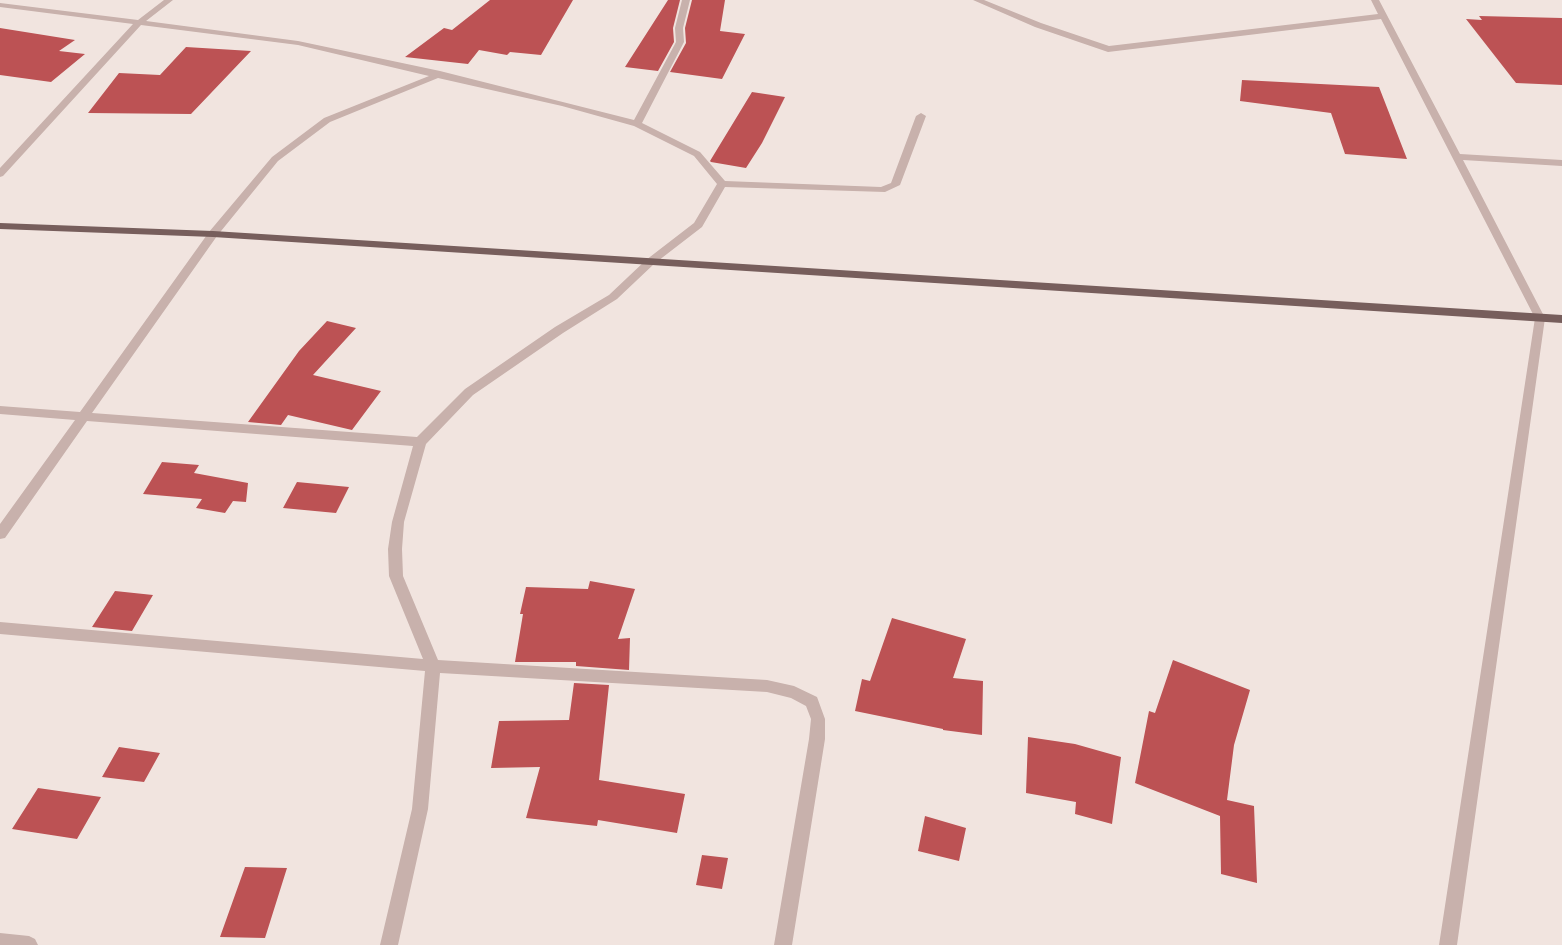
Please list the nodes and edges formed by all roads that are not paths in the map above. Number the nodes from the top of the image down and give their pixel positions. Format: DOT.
graph roads {
  1 [pos="169,0"];
  2 [pos="686,0"];
  3 [pos="976,0"];
  4 [pos="1375,0"];
  5 [pos="0,5"];
  6 [pos="1384,16"];
  7 [pos="139,24"];
  8 [pos="440,74"];
  9 [pos="920,116"];
  10 [pos="637,124"];
  11 [pos="1456,157"];
  12 [pos="1562,163"];
  13 [pos="0,174"];
  14 [pos="722,184"];
  15 [pos="0,226"];
  16 [pos="212,234"];
  17 [pos="650,262"];
  18 [pos="1540,318"];
  19 [pos="1562,319"];
  20 [pos="0,410"];
  21 [pos="84,416"];
  22 [pos="420,442"];
  23 [pos="0,534"];
  24 [pos="0,628"];
  25 [pos="433,666"];
  26 [pos="0,942"];
  27 [pos="28,945"];
  28 [pos="389,945"];
  29 [pos="783,945"];
  30 [pos="1448,945"];
  1 -- 7 [label="street"];
  2 -- 10 [label="street"];
  3 -- 6 [label="street"];
  4 -- 6 [label="street"];
  5 -- 7 [label="street"];
  6 -- 11 [label="street"];
  7 -- 8 [label="street"];
  7 -- 13 [label="street"];
  8 -- 10 [label="street"];
  8 -- 16 [label="street"];
  9 -- 14 [label="street"];
  10 -- 14 [label="street"];
  11 -- 12 [label="street"];
  11 -- 18 [label="street"];
  14 -- 17 [label="street"];
  15 -- 16 [label="main road"];
  16 -- 17 [label="main road"];
  16 -- 21 [label="street"];
  17 -- 18 [label="main road"];
  17 -- 22 [label="street"];
  18 -- 19 [label="main road"];
  18 -- 30 [label="street"];
  20 -- 21 [label="street"];
  21 -- 22 [label="street"];
  21 -- 23 [label="street"];
  22 -- 25 [label="street"];
  24 -- 25 [label="street"];
  25 -- 28 [label="street"];
  25 -- 29 [label="street"];
  26 -- 27 [label="street"];
}
